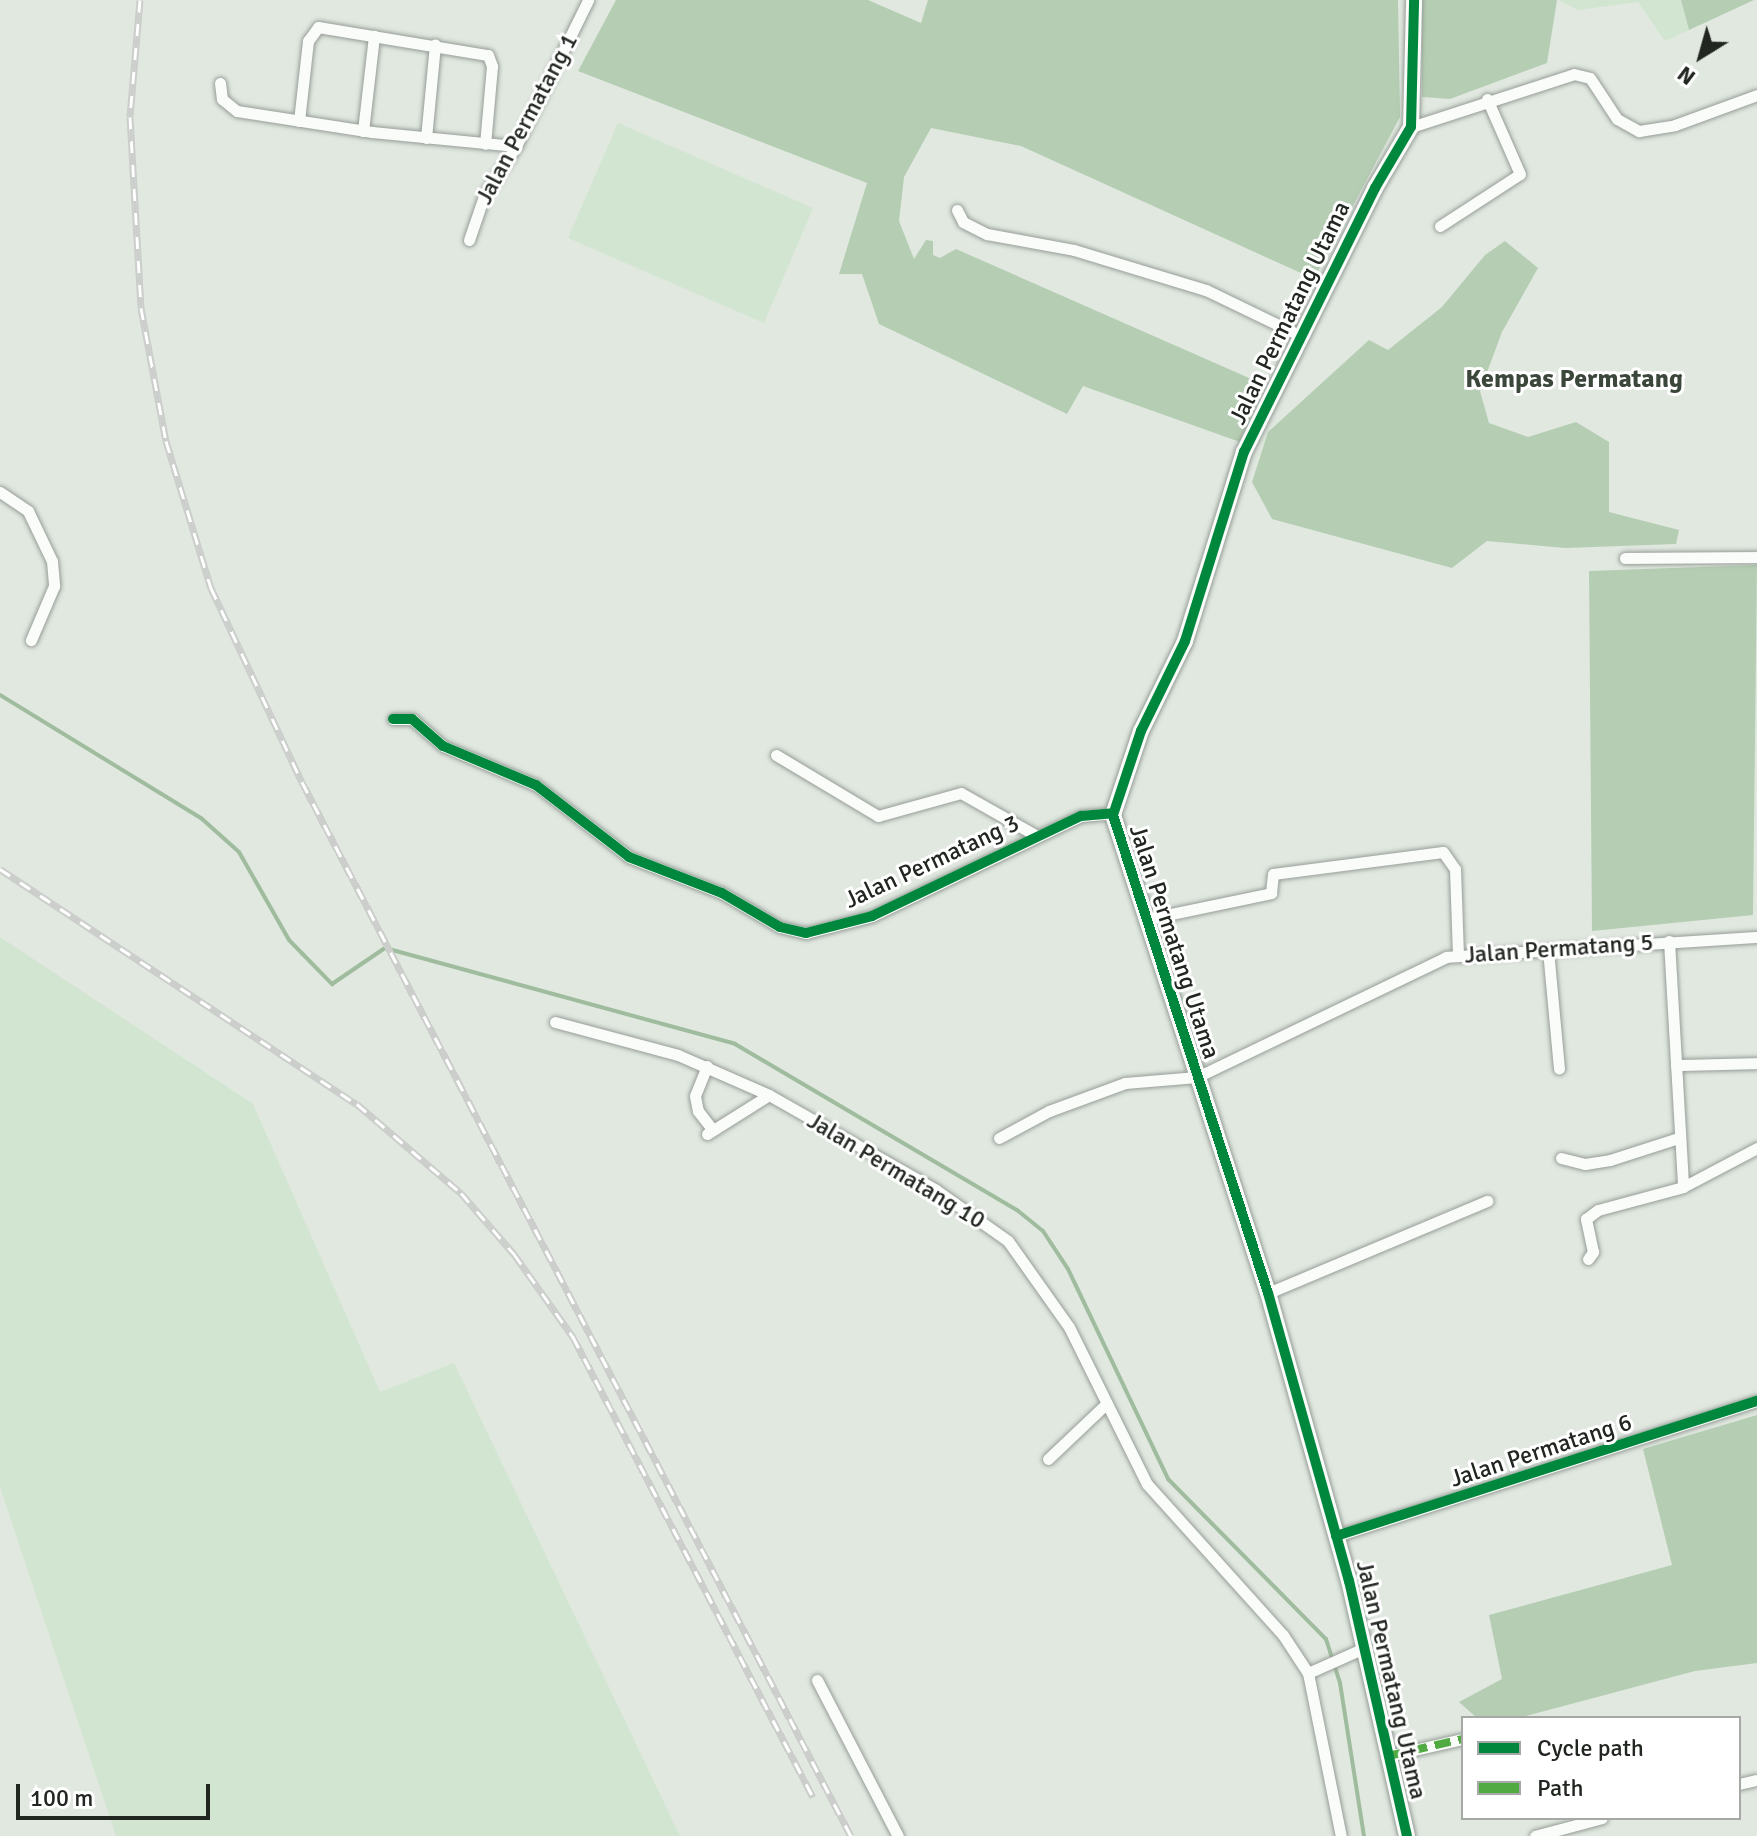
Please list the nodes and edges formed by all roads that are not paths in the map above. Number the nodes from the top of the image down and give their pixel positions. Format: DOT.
graph roads {
  1 [pos="588,0"];
  2 [pos="1414,0"];
  3 [pos="374,36"];
  4 [pos="435,44"];
  5 [pos="220,83"];
  6 [pos="1757,95"];
  7 [pos="1487,99"];
  8 [pos="299,121"];
  9 [pos="1411,127"];
  10 [pos="363,131"];
  11 [pos="426,138"];
  12 [pos="485,144"];
  13 [pos="516,146"];
  14 [pos="957,210"];
  15 [pos="1440,226"];
  16 [pos="469,240"];
  17 [pos="1301,336"];
  18 [pos="0,492"];
  19 [pos="1757,557"];
  20 [pos="1625,558"];
  21 [pos="31,640"];
  22 [pos="393,719"];
  23 [pos="776,755"];
  24 [pos="1113,813"];
  25 [pos="1037,836"];
  26 [pos="1147,919"];
  27 [pos="1757,937"];
  28 [pos="1669,941"];
  29 [pos="1548,950"];
  30 [pos="1458,955"];
  31 [pos="555,1022"];
  32 [pos="1757,1063"];
  33 [pos="1676,1065"];
  34 [pos="707,1066"];
  35 [pos="1559,1068"];
  36 [pos="1197,1077"];
  37 [pos="769,1095"];
  38 [pos="999,1138"];
  39 [pos="1678,1138"];
  40 [pos="1757,1148"];
  41 [pos="1561,1158"];
  42 [pos="1683,1187"];
  43 [pos="1487,1201"];
  44 [pos="1588,1259"];
  45 [pos="1268,1293"];
  46 [pos="1757,1401"];
  47 [pos="1105,1405"];
  48 [pos="1048,1459"];
  49 [pos="1336,1536"];
  50 [pos="1356,1651"];
  51 [pos="1312,1672"];
  52 [pos="817,1680"];
  53 [pos="1461,1739"];
  54 [pos="1388,1756"];
  55 [pos="1595,1820"];
  56 [pos="898,1836"];
  57 [pos="1341,1836"];
  58 [pos="1407,1836"];
  59 [pos="1535,1836"];
  1 -- 13 [label="street, Jalan Permatang 1"];
  2 -- 9 [label="street, Jalan Permatang Utama"];
  3 -- 4 [label="street"];
  3 -- 8 [label="street"];
  3 -- 10 [label="street"];
  4 -- 11 [label="street"];
  4 -- 12 [label="street"];
  5 -- 8 [label="street"];
  6 -- 7 [label="street"];
  7 -- 9 [label="street"];
  7 -- 15 [label="street"];
  8 -- 10 [label="street"];
  9 -- 17 [label="street, Jalan Permatang Utama"];
  10 -- 11 [label="street"];
  11 -- 12 [label="street"];
  12 -- 13 [label="street"];
  13 -- 16 [label="street, Jalan Permatang 1"];
  14 -- 17 [label="street"];
  17 -- 24 [label="street, Jalan Permatang Utama"];
  18 -- 21 [label="street"];
  19 -- 20 [label="street"];
  22 -- 25 [label="street, Jalan Permatang 3"];
  23 -- 25 [label="street"];
  24 -- 25 [label="street, Jalan Permatang 3"];
  24 -- 26 [label="street, Jalan Permatang Utama"];
  26 -- 30 [label="street"];
  26 -- 36 [label="street, Jalan Permatang Utama"];
  27 -- 28 [label="street, Jalan Permatang 5"];
  28 -- 29 [label="street, Jalan Permatang 5"];
  28 -- 33 [label="street"];
  29 -- 30 [label="street, Jalan Permatang 5"];
  29 -- 35 [label="street"];
  30 -- 36 [label="street, Jalan Permatang 5"];
  31 -- 34 [label="street, Jalan Permatang 10"];
  32 -- 33 [label="street"];
  33 -- 39 [label="street"];
  34 -- 37 [label="street, Jalan Permatang 10"];
  34 -- 37 [label="street"];
  36 -- 38 [label="street"];
  36 -- 45 [label="street, Jalan Permatang Utama"];
  37 -- 47 [label="street, Jalan Permatang 10"];
  39 -- 41 [label="street"];
  39 -- 42 [label="street"];
  40 -- 42 [label="street"];
  42 -- 44 [label="street"];
  43 -- 45 [label="street"];
  45 -- 49 [label="street, Jalan Permatang Utama"];
  46 -- 49 [label="street, Jalan Permatang 6"];
  47 -- 48 [label="street"];
  47 -- 51 [label="street, Jalan Permatang 10"];
  49 -- 50 [label="street, Jalan Permatang Utama"];
  50 -- 51 [label="street"];
  50 -- 54 [label="street, Jalan Permatang Utama"];
  51 -- 57 [label="street"];
  52 -- 56 [label="street"];
  53 -- 54 [label="street"];
  54 -- 58 [label="street, Jalan Permatang Utama"];
  55 -- 59 [label="street"];
}
